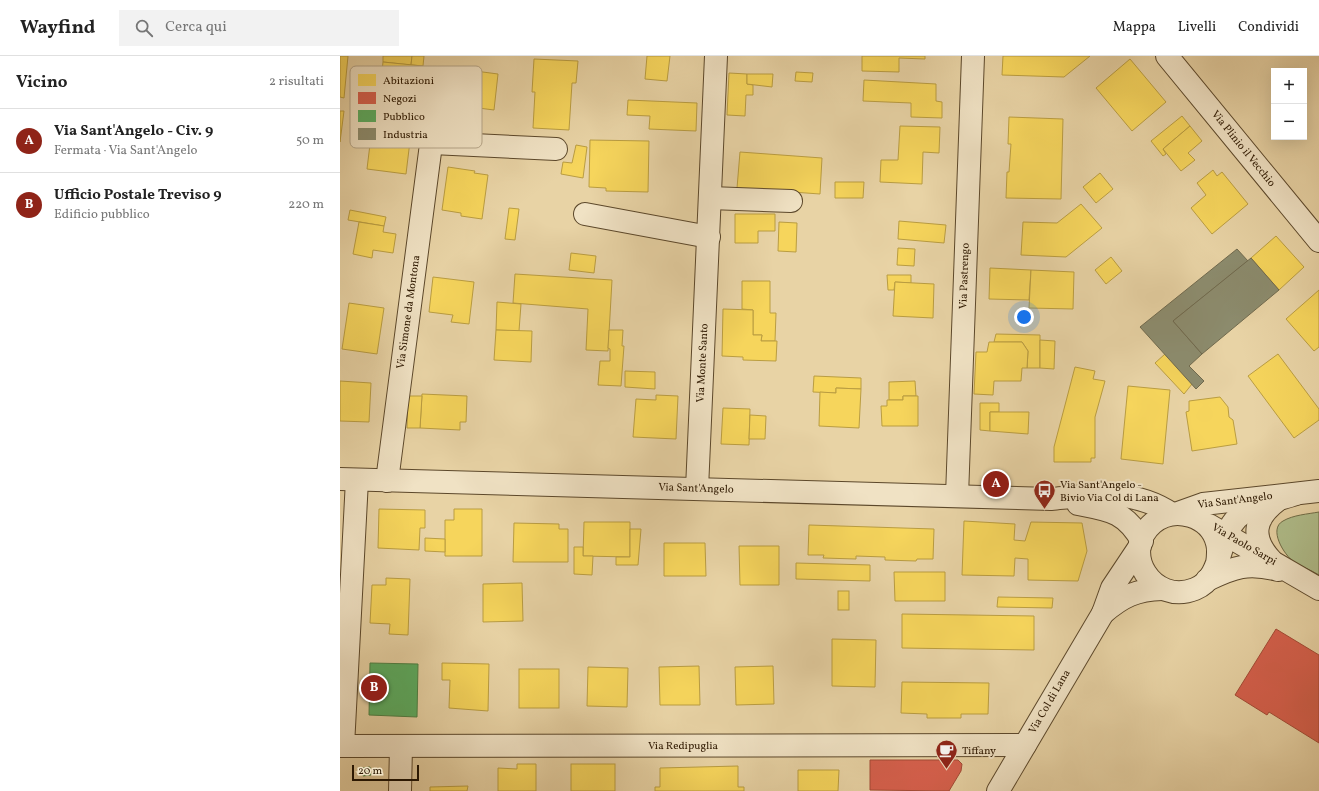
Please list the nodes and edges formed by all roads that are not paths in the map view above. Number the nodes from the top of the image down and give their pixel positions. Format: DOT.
graph roads {
  1 [pos="716,56"];
  2 [pos="973,56"];
  3 [pos="1167,56"];
  4 [pos="482,145"];
  5 [pos="431,148"];
  6 [pos="556,149"];
  7 [pos="710,198"];
  8 [pos="791,201"];
  9 [pos="585,214"];
  10 [pos="709,237"];
  11 [pos="1319,242"];
  12 [pos="348,480"];
  13 [pos="387,481"];
  14 [pos="697,489"];
  15 [pos="1319,491"];
  16 [pos="957,496"];
  17 [pos="1287,497"];
  18 [pos="1051,499"];
  19 [pos="1173,514"];
  20 [pos="1197,518"];
  21 [pos="1226,534"];
  22 [pos="1141,544"];
  23 [pos="1271,560"];
  24 [pos="1212,572"];
  25 [pos="1289,573"];
  26 [pos="1162,589"];
  27 [pos="1319,589"];
  28 [pos="1103,613"];
  29 [pos="1025,745"];
  30 [pos="341,746"];
  31 [pos="401,747"];
  32 [pos="400,791"];
  33 [pos="998,791"];
  1 -- 7 [label="street, Via Monte Santo"];
  2 -- 16 [label="street, Via Pastrengo"];
  3 -- 11 [label="street, Via Plinio il Vecchio"];
  4 -- 6 [label="street"];
  5 -- 13 [label="street, Via Simone da Montona"];
  7 -- 8 [label="street"];
  7 -- 10 [label="street, Via Monte Santo"];
  9 -- 10 [label="street"];
  10 -- 14 [label="street, Via Monte Santo"];
  12 -- 13 [label="street, Via Sant'Angelo"];
  12 -- 30 [label="street"];
  13 -- 14 [label="street, Via Sant'Angelo"];
  14 -- 16 [label="street, Via Sant'Angelo"];
  15 -- 17 [label="street, Via Sant'Angelo"];
  16 -- 18 [label="street, Via Sant'Angelo"];
  17 -- 19 [label="street, Via Sant'Angelo"];
  17 -- 21 [label="street, Via Sant'Angelo"];
  17 -- 23 [label="street"];
  18 -- 19 [label="street, Via Sant'Angelo"];
  18 -- 22 [label="street, Via Sant'Angelo"];
  19 -- 20 [label="street, Via Sant'Angelo"];
  19 -- 22 [label="street, Via Sant'Angelo"];
  20 -- 21 [label="street, Via Paolo Sarpi"];
  20 -- 24 [label="street, Via Sant'Angelo"];
  21 -- 23 [label="street, Via Paolo Sarpi"];
  21 -- 24 [label="street, Via Sant'Angelo"];
  22 -- 26 [label="street"];
  22 -- 28 [label="street, Via Col di Lana"];
  23 -- 25 [label="street, Via Paolo Sarpi"];
  24 -- 25 [label="street, Via Paolo Sarpi"];
  24 -- 26 [label="street"];
  25 -- 27 [label="street, Via Paolo Sarpi"];
  26 -- 28 [label="street, Via Col di Lana"];
  28 -- 29 [label="street, Via Col di Lana"];
  29 -- 31 [label="street, Via Redipuglia"];
  29 -- 33 [label="street, Via Col di Lana"];
  30 -- 31 [label="street, Via Redipuglia"];
  31 -- 32 [label="street"];
}
